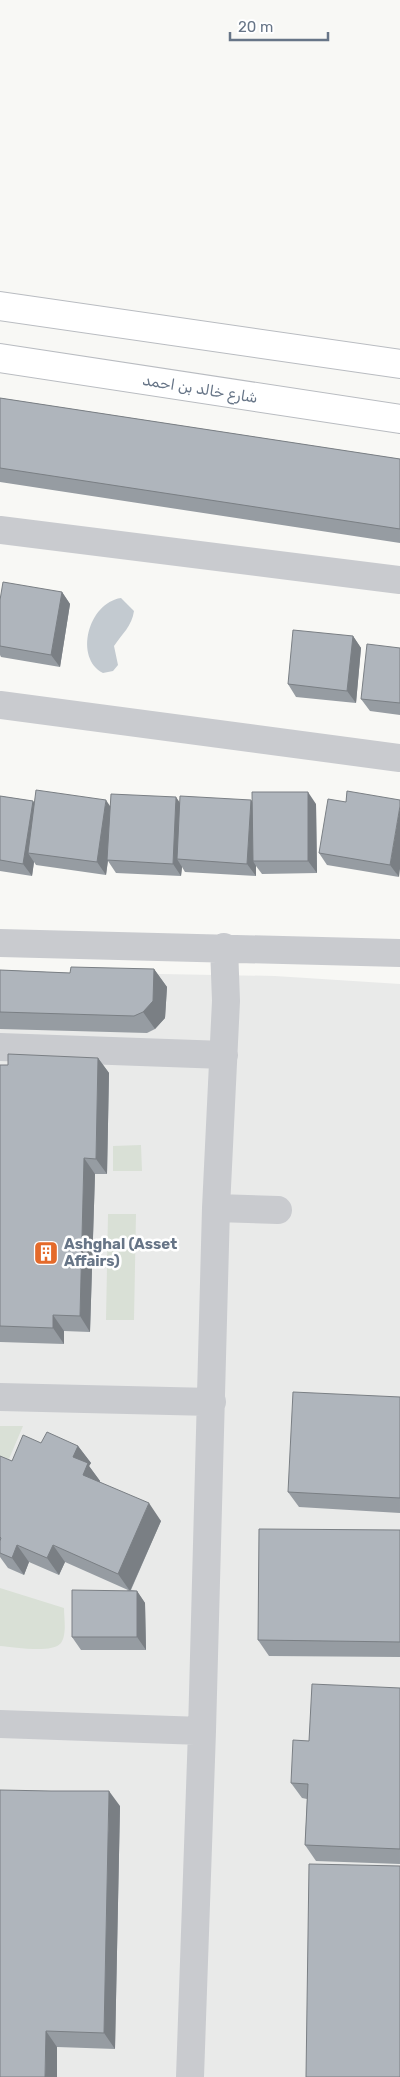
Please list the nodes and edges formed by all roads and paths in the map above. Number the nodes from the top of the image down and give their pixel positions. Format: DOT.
graph roads {
  1 [pos="0,306"];
  2 [pos="0,358"];
  3 [pos="400,364"];
  4 [pos="400,419"];
  5 [pos="0,530"];
  6 [pos="400,580"];
  7 [pos="0,705"];
  8 [pos="400,758"];
  9 [pos="0,943"];
  10 [pos="224,947"];
  11 [pos="400,952"];
  12 [pos="0,1047"];
  13 [pos="224,1055"];
  14 [pos="216,1208"];
  15 [pos="278,1210"];
  16 [pos="0,1397"];
  17 [pos="212,1402"];
  18 [pos="0,1724"];
  19 [pos="202,1731"];
  20 [pos="190,2077"];
  1 -- 3 [label="main road"];
  2 -- 4 [label="main road, شارع خالد بن احمد"];
  5 -- 6 [label="street"];
  7 -- 8 [label="street"];
  9 -- 10 [label="street"];
  10 -- 11 [label="street"];
  10 -- 13 [label="street"];
  12 -- 13 [label="street"];
  13 -- 14 [label="street"];
  14 -- 15 [label="street"];
  14 -- 17 [label="street"];
  16 -- 17 [label="street"];
  17 -- 19 [label="street"];
  18 -- 19 [label="street"];
  19 -- 20 [label="street"];
}
